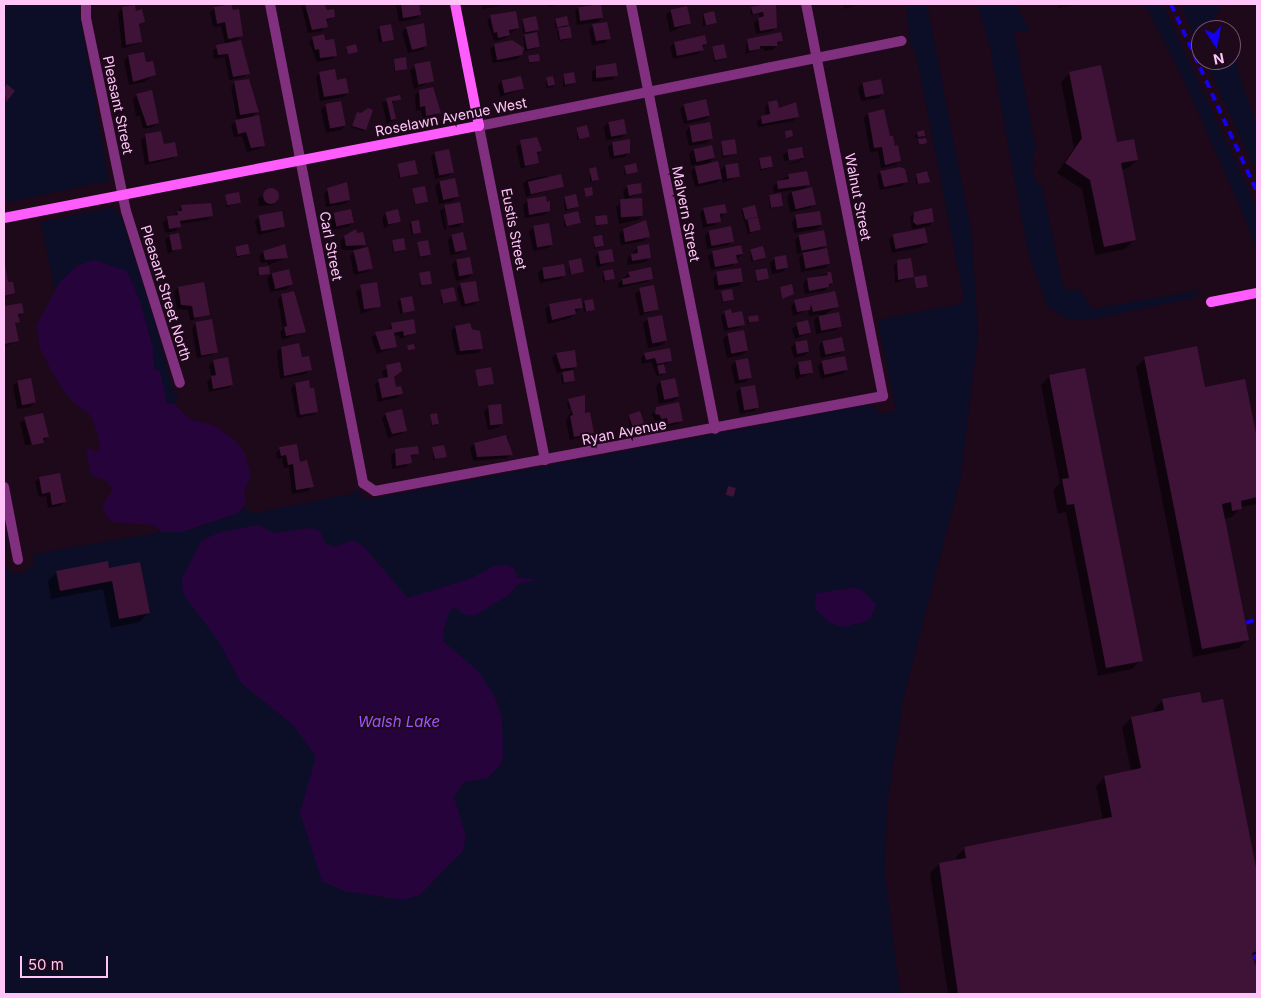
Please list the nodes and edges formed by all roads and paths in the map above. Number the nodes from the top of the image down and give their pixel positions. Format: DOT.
graph roads {
  1 [pos="86,4"];
  2 [pos="270,4"];
  3 [pos="455,4"];
  4 [pos="631,4"];
  5 [pos="806,4"];
  6 [pos="902,40"];
  7 [pos="817,58"];
  8 [pos="648,92"];
  9 [pos="479,126"];
  10 [pos="301,160"];
  11 [pos="123,195"];
  12 [pos="126,211"];
  13 [pos="4,218"];
  14 [pos="1257,293"];
  15 [pos="1217,301"];
  16 [pos="180,383"];
  17 [pos="883,396"];
  18 [pos="715,428"];
  19 [pos="546,460"];
  20 [pos="4,487"];
  21 [pos="370,490"];
  22 [pos="18,560"];
  1 -- 11 [label="street, Pleasant Street"];
  2 -- 10 [label="street, Carl Street"];
  3 -- 9 [label="street, Eustis Street"];
  4 -- 8 [label="street, Malvern Street"];
  5 -- 7 [label="street, Walnut Street"];
  6 -- 7 [label="street, Roselawn Avenue West"];
  7 -- 8 [label="street, Roselawn Avenue West"];
  7 -- 17 [label="street, Walnut Street"];
  8 -- 9 [label="street, Roselawn Avenue West"];
  8 -- 18 [label="street, Malvern Street"];
  9 -- 10 [label="street, Roselawn Avenue West"];
  9 -- 19 [label="street, Eustis Street"];
  10 -- 11 [label="street, Roselawn Avenue West"];
  10 -- 21 [label="street, Carl Street"];
  11 -- 12 [label="street, Pleasant Street"];
  11 -- 13 [label="street, Roselawn Avenue West"];
  12 -- 16 [label="street, Pleasant Street North"];
  14 -- 15 [label="street"];
  17 -- 18 [label="street, Ryan Avenue"];
  18 -- 19 [label="street, Ryan Avenue"];
  19 -- 21 [label="street, Ryan Avenue"];
  20 -- 22 [label="street"];
}
